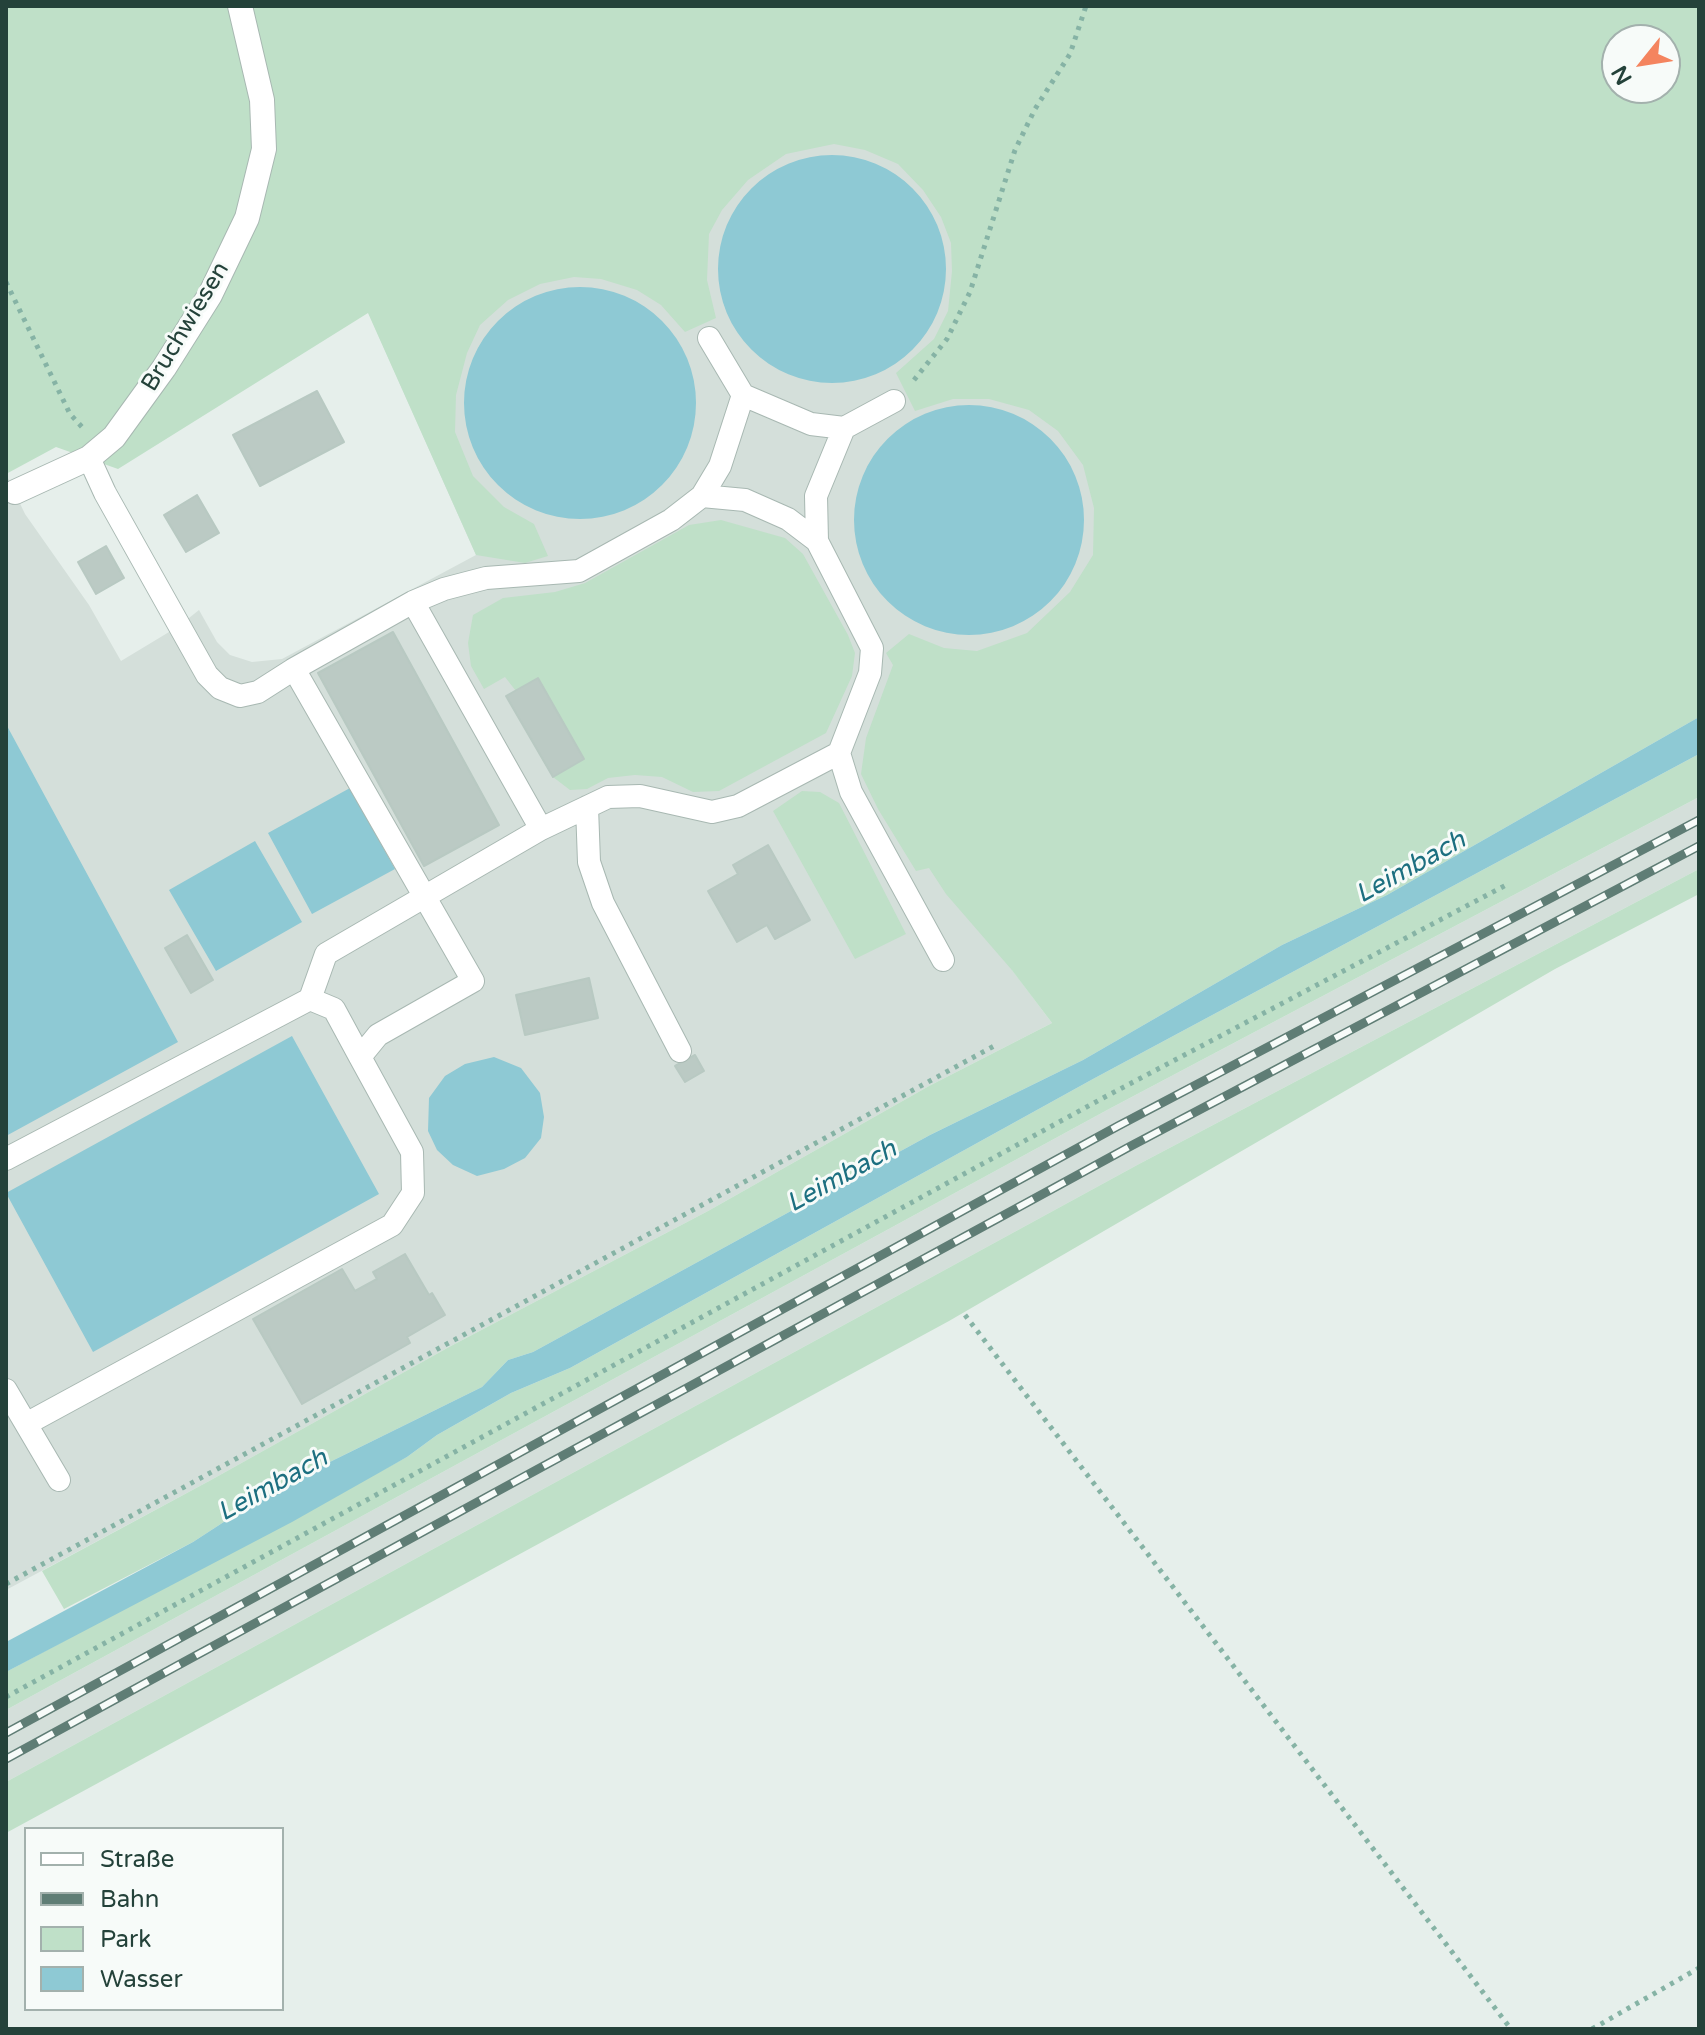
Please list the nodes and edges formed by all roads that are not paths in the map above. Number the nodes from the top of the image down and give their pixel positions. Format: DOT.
graph roads {
  1 [pos="240,6"];
  2 [pos="709,338"];
  3 [pos="743,395"];
  4 [pos="894,401"];
  5 [pos="844,428"];
  6 [pos="96,453"];
  7 [pos="10,494"];
  8 [pos="702,496"];
  9 [pos="817,541"];
  10 [pos="413,602"];
  11 [pos="294,669"];
  12 [pos="839,753"];
  13 [pos="587,807"];
  14 [pos="541,829"];
  15 [pos="424,896"];
  16 [pos="943,960"];
  17 [pos="310,999"];
  18 [pos="680,1051"];
  19 [pos="360,1057"];
  20 [pos="6,1159"];
  21 [pos="6,1390"];
  22 [pos="26,1424"];
  23 [pos="59,1480"];
  1 -- 6 [label="street, Bruchwiesen"];
  2 -- 3 [label="lane"];
  3 -- 5 [label="lane"];
  3 -- 8 [label="lane"];
  4 -- 5 [label="lane"];
  5 -- 9 [label="lane"];
  6 -- 7 [label="street, Bruchwiesen"];
  6 -- 11 [label="lane"];
  8 -- 9 [label="lane"];
  8 -- 10 [label="lane"];
  9 -- 12 [label="lane"];
  10 -- 11 [label="lane"];
  10 -- 14 [label="lane"];
  11 -- 15 [label="lane"];
  12 -- 13 [label="lane"];
  12 -- 16 [label="lane"];
  13 -- 14 [label="lane"];
  13 -- 18 [label="lane"];
  14 -- 15 [label="lane"];
  15 -- 17 [label="lane"];
  15 -- 19 [label="lane"];
  17 -- 19 [label="lane"];
  17 -- 20 [label="lane"];
  19 -- 22 [label="lane"];
  21 -- 22 [label="lane"];
  22 -- 23 [label="lane"];
}
